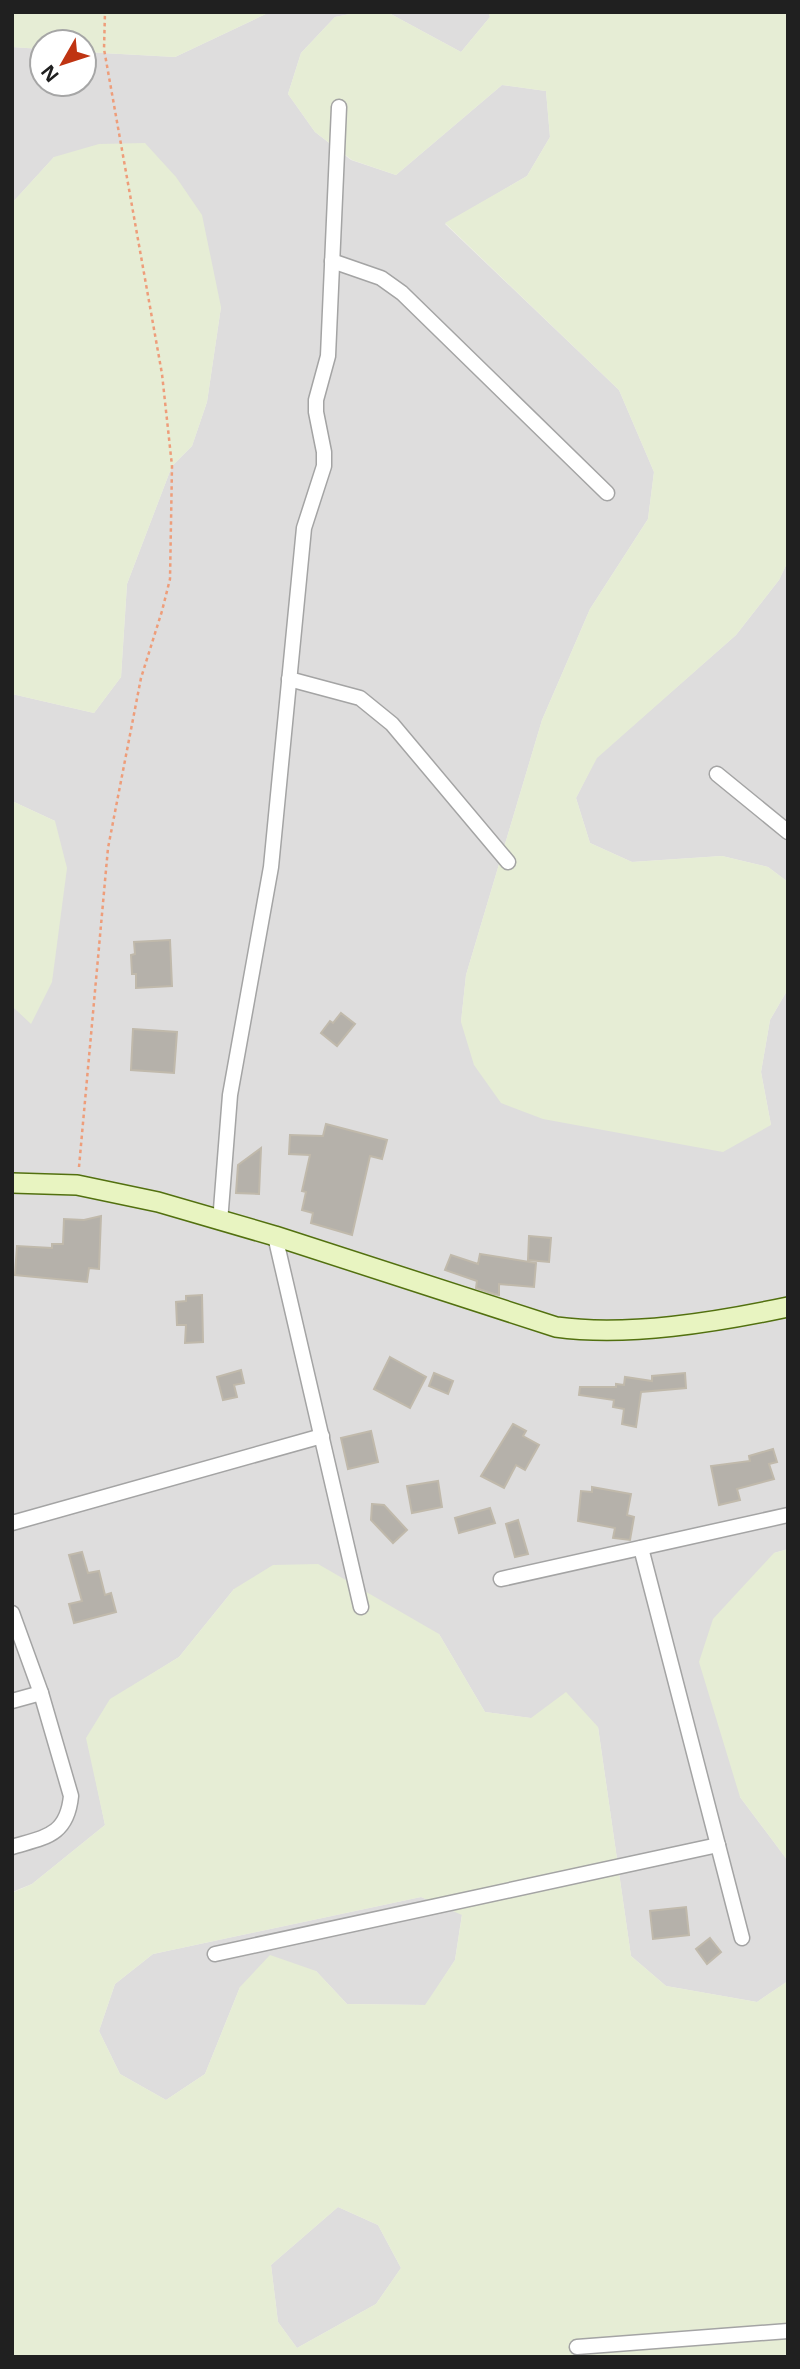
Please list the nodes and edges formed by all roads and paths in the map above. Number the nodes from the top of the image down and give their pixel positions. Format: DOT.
graph roads {
  1 [pos="106,12"];
  2 [pos="339,107"];
  3 [pos="332,261"];
  4 [pos="607,493"];
  5 [pos="289,679"];
  6 [pos="717,774"];
  7 [pos="788,832"];
  8 [pos="508,862"];
  9 [pos="12,1183"];
  10 [pos="77,1185"];
  11 [pos="220,1222"];
  12 [pos="275,1236"];
  13 [pos="788,1307"];
  14 [pos="322,1436"];
  15 [pos="788,1515"];
  16 [pos="12,1522"];
  17 [pos="641,1548"];
  18 [pos="501,1579"];
  19 [pos="361,1607"];
  20 [pos="12,1613"];
  21 [pos="41,1693"];
  22 [pos="12,1701"];
  23 [pos="718,1845"];
  24 [pos="12,1847"];
  25 [pos="742,1938"];
  26 [pos="215,1954"];
  27 [pos="788,2332"];
  28 [pos="577,2347"];
  1 -- 10 [label="path"];
  2 -- 3 [label="street"];
  3 -- 4 [label="street"];
  3 -- 5 [label="street"];
  5 -- 8 [label="street"];
  5 -- 11 [label="street"];
  6 -- 7 [label="street"];
  9 -- 10 [label="main road"];
  10 -- 11 [label="main road"];
  11 -- 12 [label="main road"];
  12 -- 13 [label="main road"];
  12 -- 14 [label="street"];
  14 -- 16 [label="street"];
  14 -- 19 [label="street"];
  15 -- 17 [label="street"];
  17 -- 18 [label="street"];
  17 -- 23 [label="street"];
  20 -- 21 [label="street"];
  21 -- 22 [label="street"];
  21 -- 24 [label="street"];
  23 -- 25 [label="street"];
  23 -- 26 [label="street"];
  27 -- 28 [label="street"];
}
